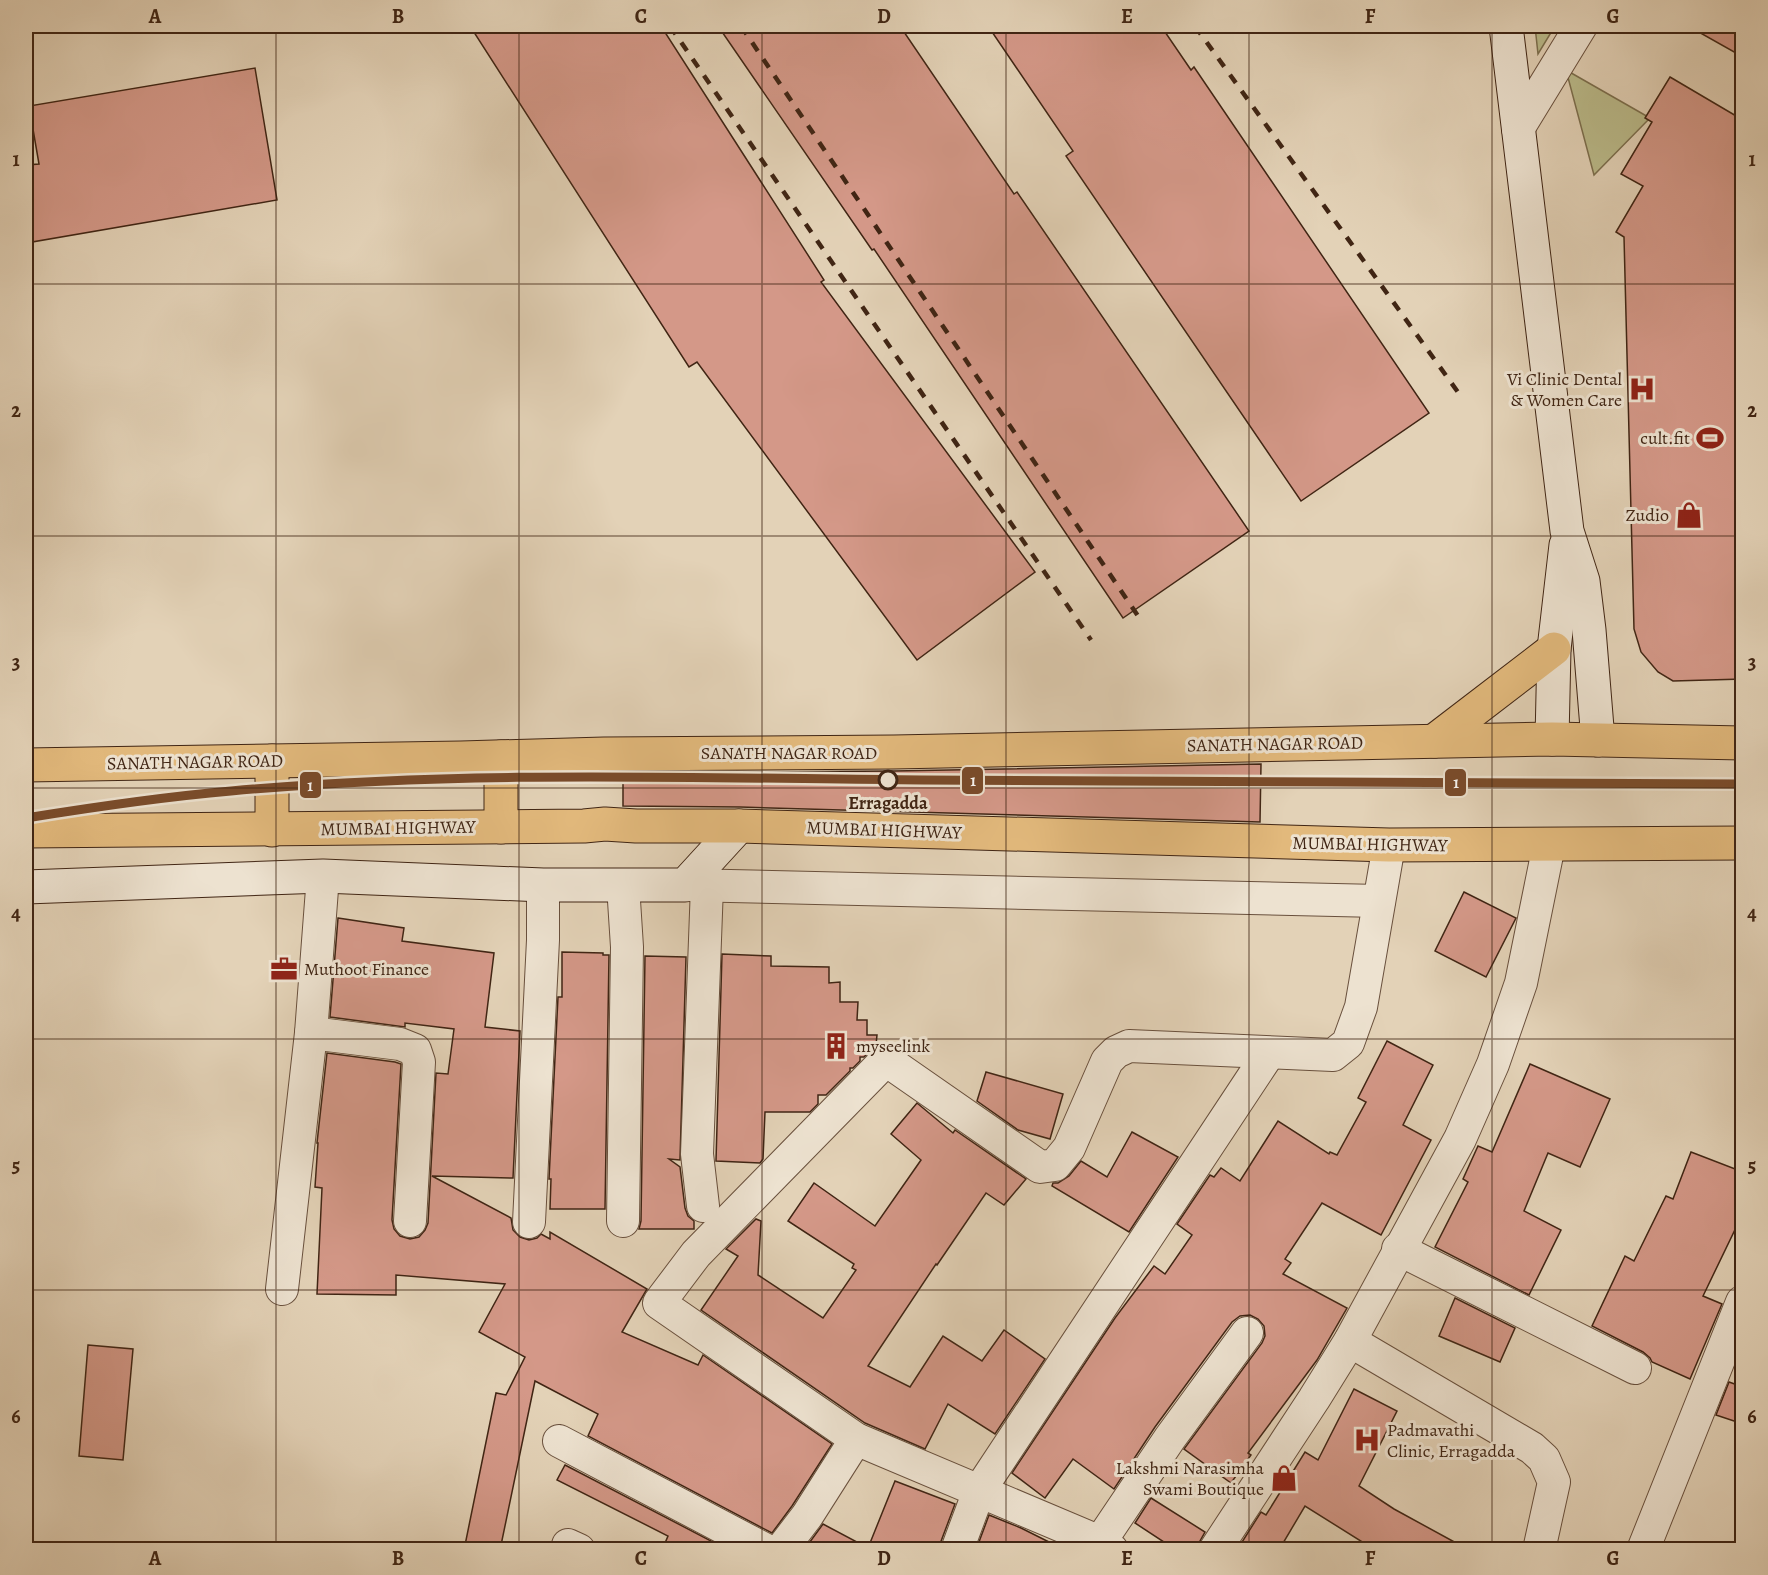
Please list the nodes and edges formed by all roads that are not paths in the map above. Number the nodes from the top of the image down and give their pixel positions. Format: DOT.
graph roads {
  1 [pos="1506,26"];
  2 [pos="1581,26"];
  3 [pos="1518,129"];
  4 [pos="1567,531"];
  5 [pos="1554,649"];
  6 [pos="1552,739"];
  7 [pos="1598,740"];
  8 [pos="1434,741"];
  9 [pos="1743,743"];
  10 [pos="501,757"];
  11 [pos="272,761"];
  12 [pos="26,765"];
  13 [pos="739,826"];
  14 [pos="501,827"];
  15 [pos="272,830"];
  16 [pos="26,831"];
  17 [pos="1743,843"];
  18 [pos="1389,845"];
  19 [pos="1549,845"];
  20 [pos="323,876"];
  21 [pos="543,885"];
  22 [pos="623,885"];
  23 [pos="696,886"];
  24 [pos="26,887"];
  25 [pos="1379,901"];
  26 [pos="311,1033"];
  27 [pos="1269,1053"];
  28 [pos="704,1206"];
  29 [pos="410,1221"];
  30 [pos="623,1221"];
  31 [pos="529,1222"];
  32 [pos="1398,1249"];
  33 [pos="282,1290"];
  34 [pos="1743,1302"];
  35 [pos="1247,1333"];
  36 [pos="1350,1341"];
  37 [pos="1635,1368"];
  38 [pos="856,1439"];
  39 [pos="559,1441"];
  40 [pos="979,1491"];
  41 [pos="1106,1546"];
  42 [pos="766,1550"];
  43 [pos="781,1550"];
  44 [pos="957,1550"];
  45 [pos="1215,1550"];
  46 [pos="1539,1550"];
  47 [pos="1643,1550"];
  1 -- 3 [label="street"];
  2 -- 3 [label="street"];
  3 -- 4 [label="street"];
  4 -- 5 [label="street"];
  4 -- 7 [label="street"];
  5 -- 6 [label="street"];
  5 -- 8 [label="highway"];
  6 -- 7 [label="highway"];
  6 -- 8 [label="highway, SANATH NAGAR ROAD"];
  7 -- 9 [label="highway"];
  8 -- 10 [label="highway, SANATH NAGAR ROAD"];
  10 -- 11 [label="highway, SANATH NAGAR ROAD"];
  10 -- 14 [label="highway"];
  11 -- 12 [label="highway, SANATH NAGAR ROAD"];
  11 -- 15 [label="highway"];
  13 -- 14 [label="highway, MUMBAI HIGHWAY"];
  13 -- 18 [label="highway, MUMBAI HIGHWAY"];
  13 -- 23 [label="street"];
  14 -- 15 [label="highway, MUMBAI HIGHWAY"];
  15 -- 16 [label="highway, MUMBAI HIGHWAY"];
  17 -- 19 [label="highway, MUMBAI HIGHWAY"];
  18 -- 19 [label="highway, MUMBAI HIGHWAY"];
  18 -- 25 [label="street"];
  19 -- 32 [label="street"];
  20 -- 21 [label="street"];
  20 -- 24 [label="street"];
  20 -- 26 [label="street"];
  21 -- 22 [label="street"];
  21 -- 31 [label="street"];
  22 -- 23 [label="street"];
  22 -- 30 [label="street"];
  23 -- 25 [label="street"];
  23 -- 28 [label="street"];
  25 -- 27 [label="street"];
  26 -- 29 [label="street"];
  26 -- 33 [label="street"];
  27 -- 38 [label="street"];
  27 -- 40 [label="street"];
  32 -- 36 [label="street"];
  32 -- 37 [label="street"];
  34 -- 47 [label="street"];
  35 -- 41 [label="street"];
  36 -- 45 [label="street"];
  36 -- 46 [label="street"];
  38 -- 40 [label="street"];
  38 -- 43 [label="street"];
  39 -- 42 [label="street"];
  40 -- 41 [label="street"];
  40 -- 44 [label="street"];
}
